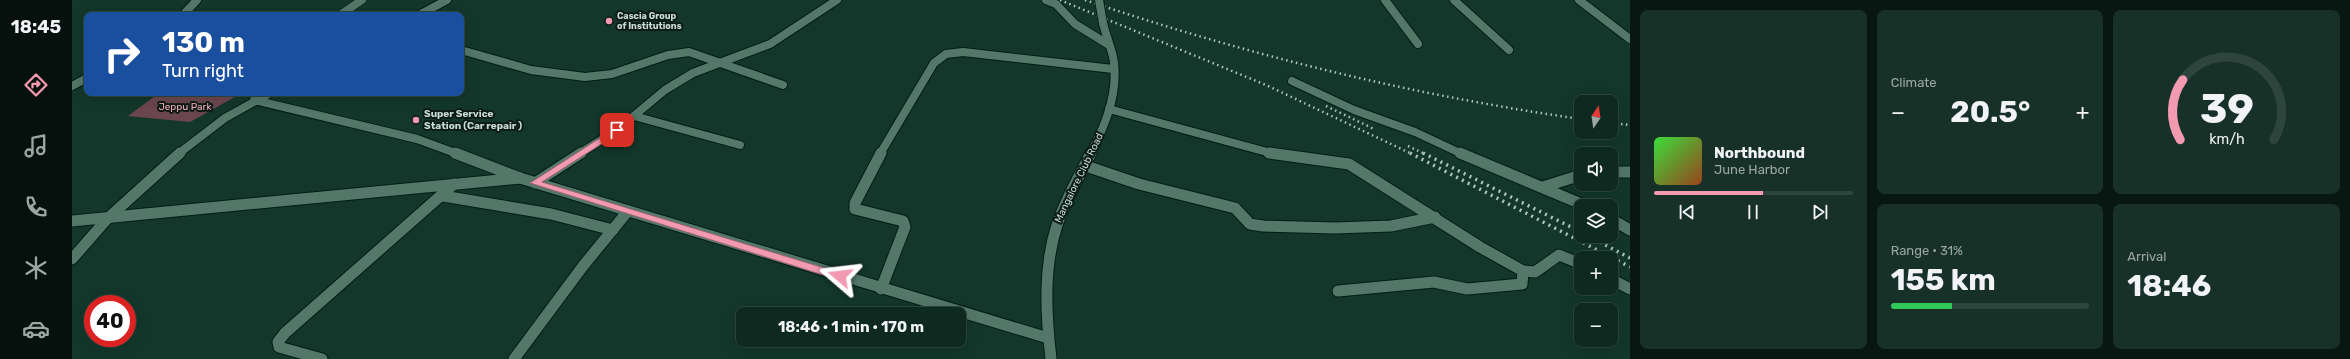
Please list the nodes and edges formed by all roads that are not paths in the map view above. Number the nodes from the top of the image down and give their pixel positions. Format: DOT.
graph roads {
  1 [pos="197,0"];
  2 [pos="362,0"];
  3 [pos="448,0"];
  4 [pos="837,0"];
  5 [pos="1046,0"];
  6 [pos="1099,0"];
  7 [pos="1385,0"];
  8 [pos="1454,0"];
  9 [pos="1579,0"];
  10 [pos="186,12"];
  11 [pos="344,12"];
  12 [pos="425,12"];
  13 [pos="1630,39"];
  14 [pos="1418,44"];
  15 [pos="1109,45"];
  16 [pos="1509,50"];
  17 [pos="464,51"];
  18 [pos="721,64"];
  19 [pos="1114,69"];
  20 [pos="84,80"];
  21 [pos="1292,81"];
  22 [pos="783,85"];
  23 [pos="72,86"];
  24 [pos="263,96"];
  25 [pos="254,100"];
  26 [pos="1109,109"];
  27 [pos="634,116"];
  28 [pos="740,145"];
  29 [pos="1086,166"];
  30 [pos="1618,172"];
  31 [pos="1630,172"];
  32 [pos="1574,177"];
  33 [pos="520,178"];
  34 [pos="535,183"];
  35 [pos="454,184"];
  36 [pos="1543,187"];
  37 [pos="443,196"];
  38 [pos="1574,201"];
  39 [pos="628,211"];
  40 [pos="1435,217"];
  41 [pos="107,219"];
  42 [pos="72,220"];
  43 [pos="1618,223"];
  44 [pos="613,230"];
  45 [pos="1630,230"];
  46 [pos="72,259"];
  47 [pos="1574,261"];
  48 [pos="1523,271"];
  49 [pos="1618,283"];
  50 [pos="880,289"];
  51 [pos="1630,289"];
  52 [pos="1338,291"];
  53 [pos="1048,338"];
  54 [pos="322,359"];
  55 [pos="514,359"];
  56 [pos="1051,359"];
  1 -- 10 [label="street"];
  2 -- 11 [label="lane"];
  3 -- 12 [label="street"];
  4 -- 18 [label="street"];
  5 -- 15 [label="street"];
  6 -- 15 [label="street, Mangalore Club Road, bridge"];
  7 -- 14 [label="street"];
  8 -- 16 [label="street"];
  9 -- 13 [label="street"];
  15 -- 19 [label="street, Mangalore Club Road"];
  17 -- 18 [label="street"];
  18 -- 22 [label="street"];
  18 -- 27 [label="street"];
  19 -- 26 [label="street, Mangalore Club Road"];
  19 -- 50 [label="street"];
  20 -- 23 [label="street"];
  21 -- 36 [label="street"];
  24 -- 25 [label="street"];
  25 -- 33 [label="street"];
  25 -- 41 [label="street"];
  26 -- 29 [label="street, Mangalore Club Road"];
  26 -- 40 [label="street"];
  27 -- 28 [label="street"];
  27 -- 34 [label="street"];
  29 -- 40 [label="street"];
  29 -- 53 [label="street, Mangalore Club Road"];
  30 -- 31 [label="street"];
  32 -- 36 [label="street"];
  33 -- 34 [label="street"];
  33 -- 35 [label="street"];
  34 -- 39 [label="street"];
  35 -- 37 [label="street"];
  35 -- 41 [label="street"];
  36 -- 38 [label="street"];
  37 -- 44 [label="street"];
  37 -- 54 [label="street"];
  39 -- 44 [label="street"];
  39 -- 50 [label="street"];
  40 -- 48 [label="street"];
  41 -- 42 [label="street"];
  41 -- 46 [label="street"];
  43 -- 45 [label="street"];
  44 -- 55 [label="street"];
  47 -- 48 [label="street"];
  48 -- 52 [label="street"];
  49 -- 51 [label="street"];
  50 -- 53 [label="street"];
  53 -- 56 [label="street, Mangalore Club Road"];
}
